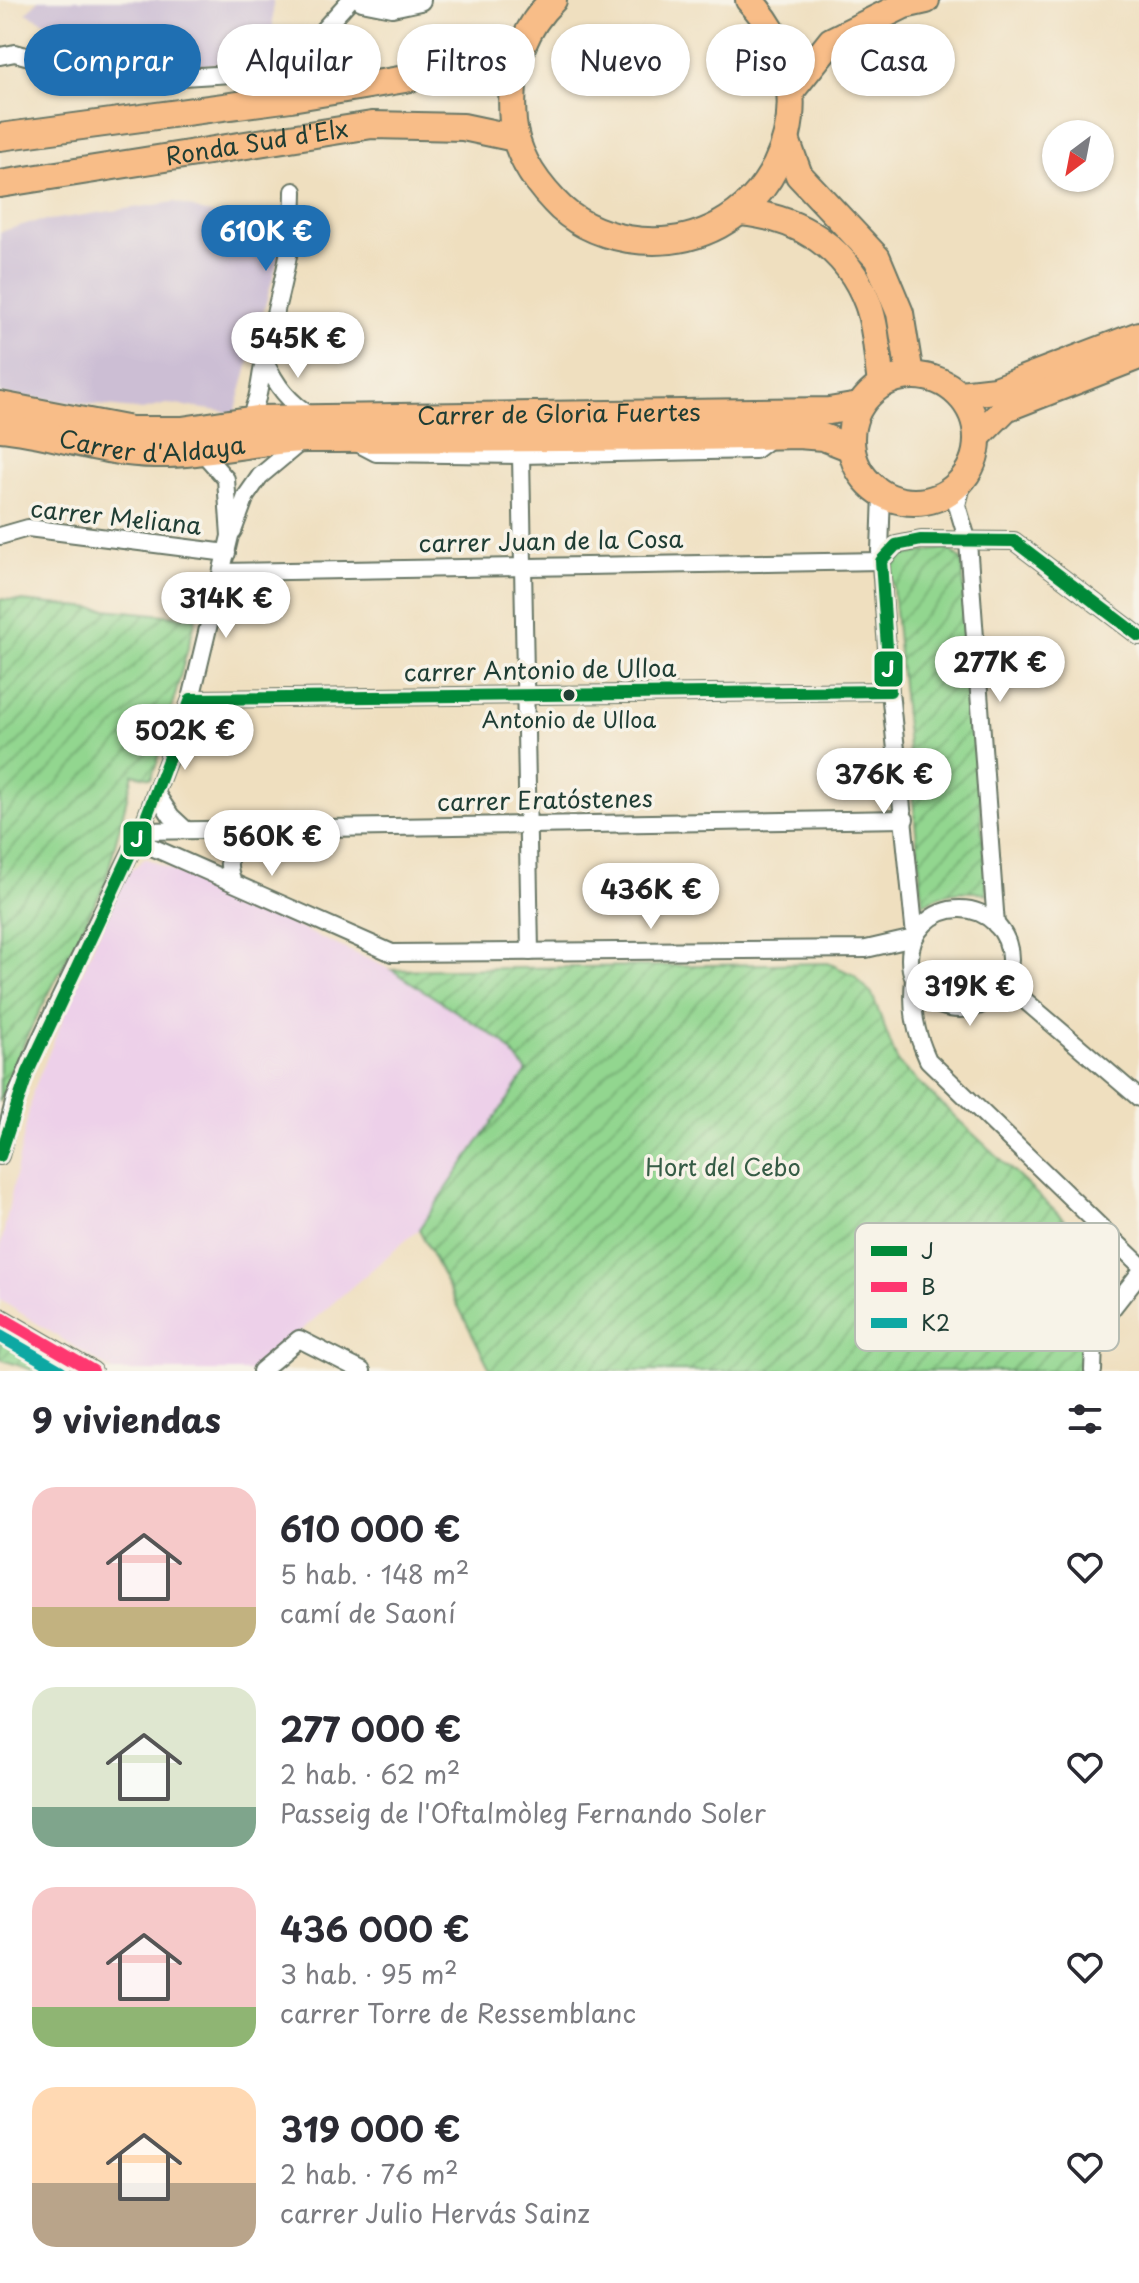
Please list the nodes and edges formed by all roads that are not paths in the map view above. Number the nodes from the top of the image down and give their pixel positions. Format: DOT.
graph roads {
  1 [pos="350,0"];
  2 [pos="362,0"];
  3 [pos="420,0"];
  4 [pos="926,0"];
  5 [pos="754,1"];
  6 [pos="545,4"];
  7 [pos="533,24"];
  8 [pos="768,24"];
  9 [pos="0,56"];
  10 [pos="815,61"];
  11 [pos="397,80"];
  12 [pos="511,96"];
  13 [pos="791,96"];
  14 [pos="0,137"];
  15 [pos="515,138"];
  16 [pos="787,142"];
  17 [pos="0,184"];
  18 [pos="294,191"];
  19 [pos="740,212"];
  20 [pos="1139,335"];
  21 [pos="1139,356"];
  22 [pos="264,359"];
  23 [pos="910,375"];
  24 [pos="881,384"];
  25 [pos="960,394"];
  26 [pos="0,405"];
  27 [pos="859,406"];
  28 [pos="252,420"];
  29 [pos="0,428"];
  30 [pos="309,428"];
  31 [pos="774,436"];
  32 [pos="978,436"];
  33 [pos="352,440"];
  34 [pos="851,448"];
  35 [pos="203,453"];
  36 [pos="521,455"];
  37 [pos="964,478"];
  38 [pos="882,493"];
  39 [pos="0,536"];
  40 [pos="968,542"];
  41 [pos="229,545"];
  42 [pos="881,561"];
  43 [pos="524,566"];
  44 [pos="223,572"];
  45 [pos="1139,636"];
  46 [pos="890,691"];
  47 [pos="526,696"];
  48 [pos="191,699"];
  49 [pos="156,793"];
  50 [pos="905,819"];
  51 [pos="528,826"];
  52 [pos="185,829"];
  53 [pos="240,830"];
  54 [pos="139,836"];
  55 [pos="233,882"];
  56 [pos="996,925"];
  57 [pos="914,937"];
  58 [pos="530,952"];
  59 [pos="1006,978"];
  60 [pos="914,979"];
  61 [pos="1139,1098"];
  62 [pos="0,1156"];
  63 [pos="1095,1223"];
  64 [pos="1119,1245"];
  65 [pos="1139,1264"];
  66 [pos="1139,1274"];
  67 [pos="1119,1300"];
  68 [pos="0,1317"];
  69 [pos="1094,1351"];
  70 [pos="93,1371"];
  71 [pos="261,1371"];
  72 [pos="362,1371"];
  73 [pos="1093,1371"];
  1 -- 9 [label="street"];
  2 -- 3 [label="street"];
  4 -- 10 [label="main road"];
  5 -- 8 [label="main road"];
  6 -- 7 [label="main road"];
  11 -- 14 [label="main road, Ronda Sud d'Elx"];
  12 -- 15 [label="main road"];
  13 -- 16 [label="main road"];
  15 -- 17 [label="main road, Ronda Sud d'Elx"];
  15 -- 19 [label="main road"];
  16 -- 19 [label="main road"];
  16 -- 23 [label="main road"];
  18 -- 22 [label="street"];
  19 -- 24 [label="main road"];
  20 -- 25 [label="main road"];
  21 -- 32 [label="main road"];
  22 -- 28 [label="street"];
  22 -- 30 [label="street"];
  23 -- 24 [label="main road"];
  23 -- 25 [label="main road"];
  24 -- 27 [label="main road"];
  25 -- 32 [label="main road"];
  26 -- 28 [label="main road, Carrer d'Aldaya"];
  27 -- 30 [label="main road, Carrer de Gloria Fuertes"];
  27 -- 34 [label="main road"];
  28 -- 30 [label="main road, Carrer de Gloria Fuertes"];
  29 -- 35 [label="main road, Carrer d'Aldaya"];
  30 -- 33 [label="main road, Carrer de Gloria Fuertes"];
  30 -- 35 [label="main road, Carrer d'Aldaya"];
  30 -- 41 [label="street"];
  31 -- 33 [label="main road, Carrer de Gloria Fuertes"];
  31 -- 34 [label="main road, Carrer de Gloria Fuertes"];
  31 -- 36 [label="street, Carrer de Gloria Fuertes"];
  32 -- 37 [label="main road"];
  33 -- 36 [label="street, Carrer de Gloria Fuertes"];
  34 -- 38 [label="main road"];
  35 -- 41 [label="street"];
  36 -- 43 [label="street"];
  37 -- 38 [label="main road"];
  37 -- 40 [label="street"];
  38 -- 42 [label="street"];
  39 -- 41 [label="street, carrer Meliana"];
  40 -- 42 [label="street"];
  40 -- 45 [label="street"];
  40 -- 56 [label="street"];
  41 -- 44 [label="street"];
  42 -- 43 [label="street, carrer Juan de la Cosa"];
  42 -- 46 [label="street"];
  43 -- 44 [label="street, carrer Juan de la Cosa"];
  43 -- 47 [label="street"];
  44 -- 48 [label="street"];
  46 -- 47 [label="street, carrer Antonio de Ulloa"];
  46 -- 50 [label="street"];
  47 -- 48 [label="street, carrer Antonio de Ulloa"];
  47 -- 51 [label="street"];
  48 -- 49 [label="street"];
  49 -- 52 [label="street"];
  49 -- 54 [label="street"];
  50 -- 51 [label="street, carrer Eratóstenes"];
  50 -- 57 [label="street"];
  51 -- 53 [label="street, carrer Eratóstenes"];
  51 -- 58 [label="street"];
  52 -- 53 [label="street, carrer Eratóstenes"];
  52 -- 54 [label="street, carrer Eratóstenes"];
  53 -- 55 [label="street"];
  54 -- 55 [label="street"];
  54 -- 62 [label="street"];
  55 -- 58 [label="street"];
  56 -- 57 [label="street"];
  56 -- 59 [label="street"];
  57 -- 58 [label="street"];
  57 -- 60 [label="street"];
  59 -- 60 [label="street"];
  59 -- 61 [label="street"];
  60 -- 63 [label="street"];
  64 -- 65 [label="street"];
  66 -- 67 [label="street"];
  68 -- 70 [label="street"];
  69 -- 73 [label="street"];
  71 -- 72 [label="street"];
}
